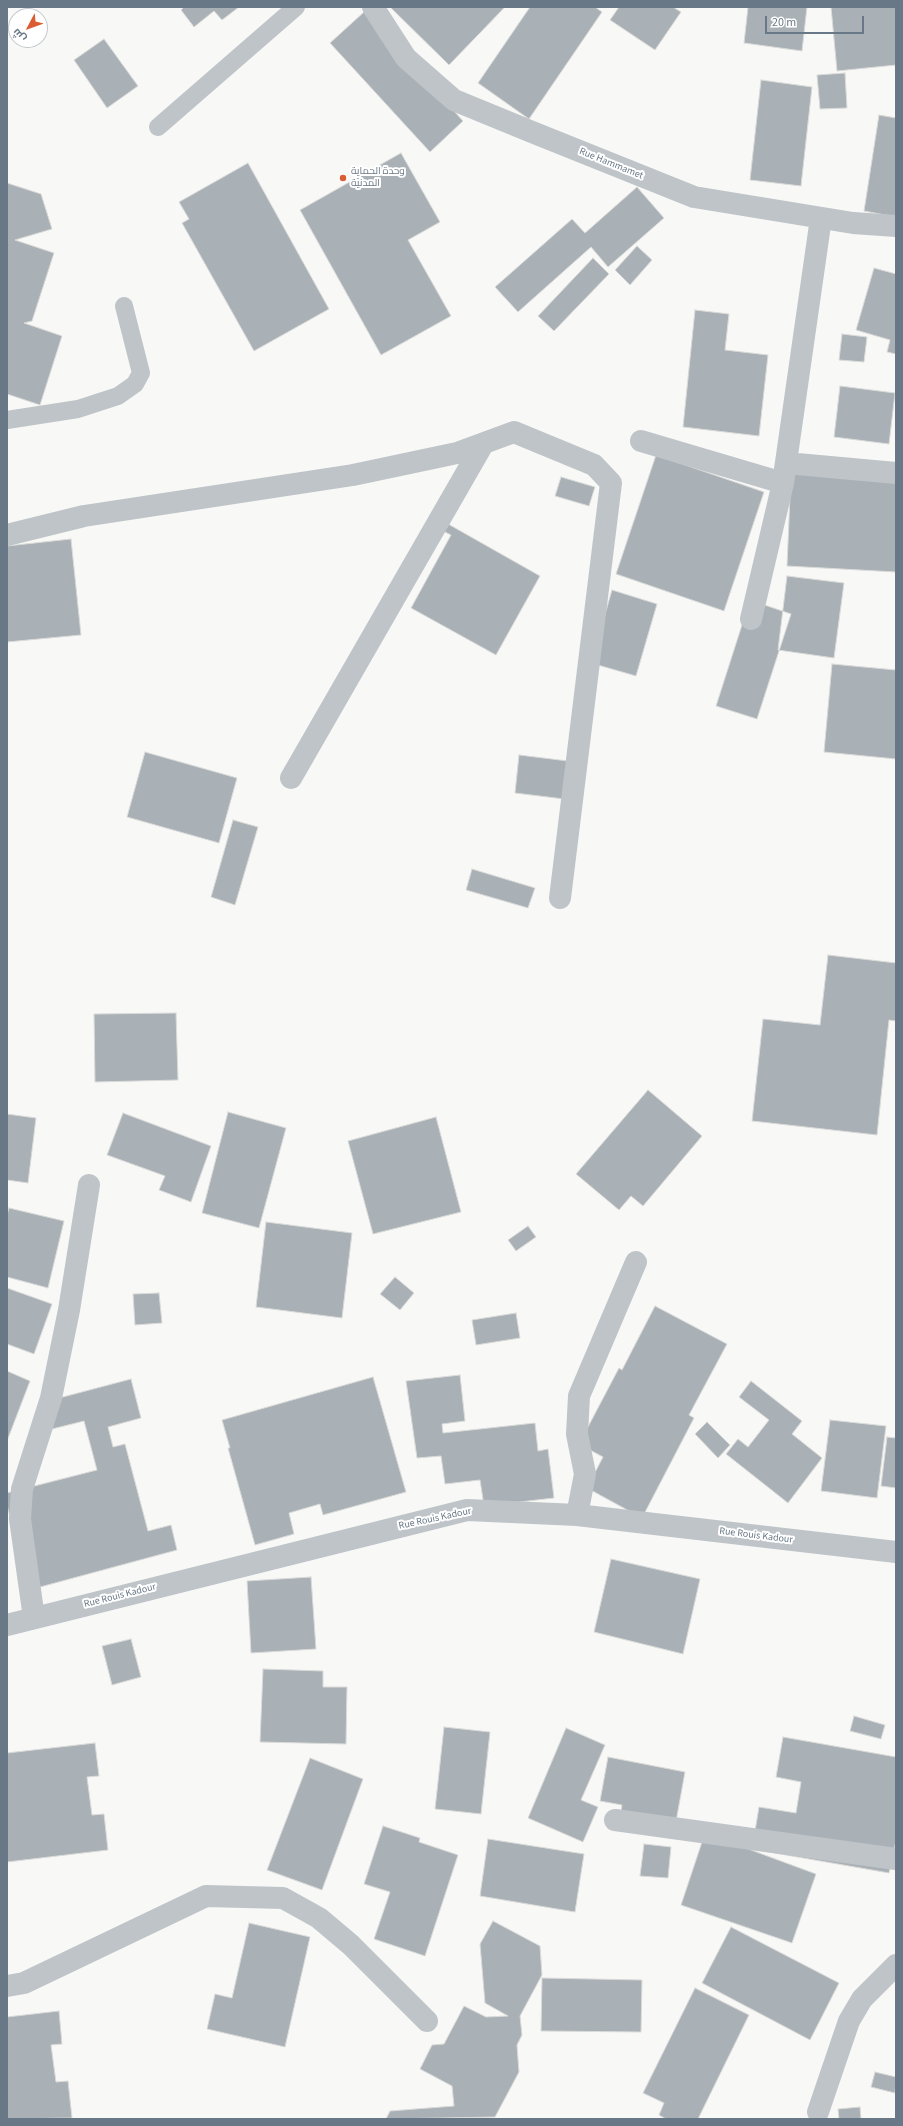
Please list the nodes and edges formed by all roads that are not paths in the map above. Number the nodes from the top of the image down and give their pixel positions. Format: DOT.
graph roads {
  1 [pos="296,7"];
  2 [pos="373,7"];
  3 [pos="158,127"];
  4 [pos="821,218"];
  5 [pos="896,226"];
  6 [pos="124,306"];
  7 [pos="7,420"];
  8 [pos="641,441"];
  9 [pos="483,444"];
  10 [pos="785,473"];
  11 [pos="896,473"];
  12 [pos="7,535"];
  13 [pos="751,619"];
  14 [pos="292,778"];
  15 [pos="560,898"];
  16 [pos="90,1185"];
  17 [pos="636,1262"];
  18 [pos="578,1515"];
  19 [pos="896,1552"];
  20 [pos="34,1618"];
  21 [pos="7,1625"];
  22 [pos="615,1820"];
  23 [pos="896,1859"];
  24 [pos="896,1965"];
  25 [pos="7,1986"];
  26 [pos="427,2021"];
  27 [pos="818,2112"];
  1 -- 3 [label="lane"];
  2 -- 4 [label="street, Rue Hammamet"];
  4 -- 5 [label="street, Rue Hammamet"];
  4 -- 10 [label="street"];
  6 -- 7 [label="lane"];
  8 -- 10 [label="street"];
  9 -- 12 [label="street"];
  9 -- 14 [label="street"];
  9 -- 15 [label="street"];
  10 -- 11 [label="street"];
  10 -- 13 [label="street"];
  16 -- 20 [label="street"];
  17 -- 18 [label="street"];
  18 -- 19 [label="street, Rue Rouis Kadour"];
  18 -- 20 [label="street, Rue Rouis Kadour"];
  20 -- 21 [label="street, Rue Rouis Kadour"];
  22 -- 23 [label="street"];
  24 -- 27 [label="street"];
  25 -- 26 [label="street"];
}
